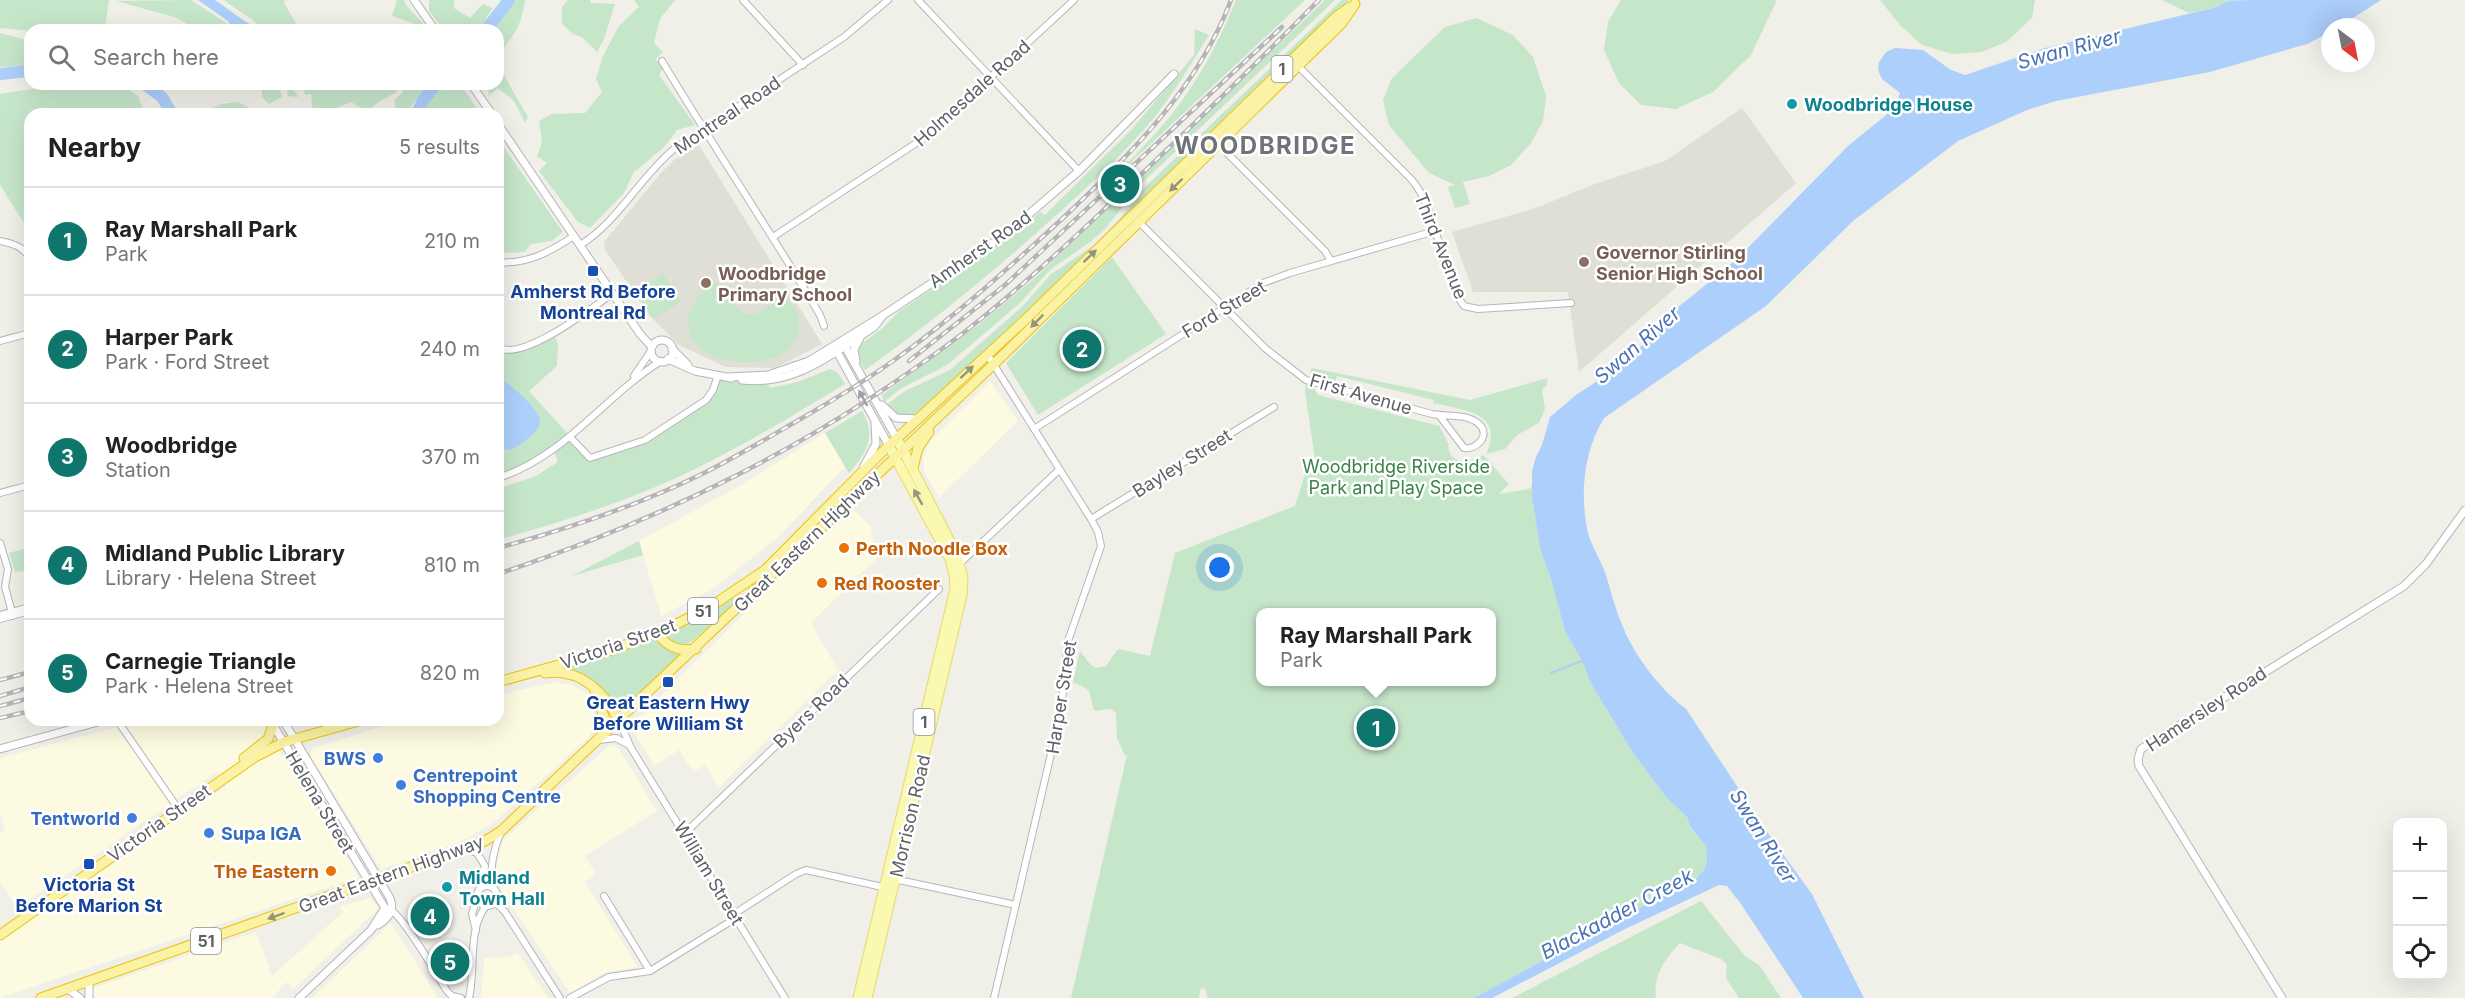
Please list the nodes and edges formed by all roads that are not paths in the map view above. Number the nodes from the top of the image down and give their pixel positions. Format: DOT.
graph roads {
  1 [pos="414,0"];
  2 [pos="743,0"];
  3 [pos="888,0"];
  4 [pos="918,0"];
  5 [pos="1074,0"];
  6 [pos="1357,2"];
  7 [pos="431,24"];
  8 [pos="662,61"];
  9 [pos="1294,63"];
  10 [pos="803,64"];
  11 [pos="1174,74"];
  12 [pos="991,78"];
  13 [pos="475,90"];
  14 [pos="488,108"];
  15 [pos="703,130"];
  16 [pos="504,133"];
  17 [pos="1215,141"];
  18 [pos="1079,171"];
  19 [pos="1135,218"];
  20 [pos="1435,231"];
  21 [pos="574,236"];
  22 [pos="773,237"];
  23 [pos="0,241"];
  24 [pos="580,245"];
  25 [pos="24,250"];
  26 [pos="1331,261"];
  27 [pos="504,262"];
  28 [pos="613,293"];
  29 [pos="1571,303"];
  30 [pos="1224,307"];
  31 [pos="882,316"];
  32 [pos="824,327"];
  33 [pos="874,327"];
  34 [pos="640,334"];
  35 [pos="24,335"];
  36 [pos="0,341"];
  37 [pos="659,341"];
  38 [pos="843,344"];
  39 [pos="836,348"];
  40 [pos="504,349"];
  41 [pos="652,349"];
  42 [pos="672,349"];
  43 [pos="987,354"];
  44 [pos="664,360"];
  45 [pos="994,364"];
  46 [pos="814,366"];
  47 [pos="857,369"];
  48 [pos="695,370"];
  49 [pos="718,375"];
  50 [pos="850,375"];
  51 [pos="728,377"];
  52 [pos="628,384"];
  53 [pos="876,403"];
  54 [pos="1274,407"];
  55 [pos="1439,416"];
  56 [pos="918,419"];
  57 [pos="875,421"];
  58 [pos="933,421"];
  59 [pos="1034,429"];
  60 [pos="570,437"];
  61 [pos="897,439"];
  62 [pos="889,446"];
  63 [pos="903,450"];
  64 [pos="895,457"];
  65 [pos="914,468"];
  66 [pos="1059,470"];
  67 [pos="504,475"];
  68 [pos="857,477"];
  69 [pos="24,487"];
  70 [pos="0,493"];
  71 [pos="2465,510"];
  72 [pos="1091,519"];
  73 [pos="0,543"];
  74 [pos="957,566"];
  75 [pos="939,589"];
  76 [pos="24,611"];
  77 [pos="13,614"];
  78 [pos="0,617"];
  79 [pos="657,632"];
  80 [pos="696,649"];
  81 [pos="516,677"];
  82 [pos="504,680"];
  83 [pos="590,684"];
  84 [pos="619,720"];
  85 [pos="82,726"];
  86 [pos="121,726"];
  87 [pos="271,726"];
  88 [pos="274,726"];
  89 [pos="286,726"];
  90 [pos="342,726"];
  91 [pos="607,731"];
  92 [pos="294,740"];
  93 [pos="596,741"];
  94 [pos="284,742"];
  95 [pos="0,748"];
  96 [pos="631,748"];
  97 [pos="236,769"];
  98 [pos="179,810"];
  99 [pos="501,831"];
  100 [pos="685,833"];
  101 [pos="465,848"];
  102 [pos="374,881"];
  103 [pos="890,883"];
  104 [pos="480,889"];
  105 [pos="495,891"];
  106 [pos="604,896"];
  107 [pos="477,898"];
  108 [pos="495,902"];
  109 [pos="1017,905"];
  110 [pos="486,906"];
  111 [pos="389,909"];
  112 [pos="735,916"];
  113 [pos="476,931"];
  114 [pos="0,935"];
  115 [pos="650,971"];
  116 [pos="89,981"];
  117 [pos="68,988"];
  118 [pos="41,998"];
  119 [pos="80,998"];
  120 [pos="89,998"];
  121 [pos="298,998"];
  122 [pos="461,998"];
  123 [pos="469,998"];
  124 [pos="560,998"];
  125 [pos="570,998"];
  126 [pos="785,998"];
  127 [pos="858,998"];
  128 [pos="867,998"];
  129 [pos="994,998"];
  130 [pos="2282,998"];
  1 -- 7 [label="street"];
  2 -- 10 [label="street"];
  3 -- 10 [label="street, Montreal Road"];
  4 -- 12 [label="street"];
  5 -- 12 [label="street, Holmesdale Road"];
  6 -- 9 [label="highway, Great Eastern Highway / 1"];
  8 -- 15 [label="street"];
  9 -- 17 [label="highway, Great Eastern Highway / 1"];
  9 -- 20 [label="street, Third Avenue"];
  10 -- 15 [label="street, Montreal Road"];
  11 -- 18 [label="street, Amherst Road"];
  12 -- 18 [label="street"];
  12 -- 22 [label="street, Holmesdale Road"];
  13 -- 14 [label="street"];
  15 -- 22 [label="street"];
  15 -- 24 [label="street, Montreal Road"];
  16 -- 21 [label="street"];
  17 -- 19 [label="highway, Great Eastern Highway / 1"];
  17 -- 26 [label="street"];
  18 -- 31 [label="street, Amherst Road"];
  19 -- 30 [label="street, First Avenue"];
  43 -- 19 [label="highway, Great Eastern Highway / 1, one-way"];
  19 -- 45 [label="highway, Great Eastern Highway / 1, one-way"];
  20 -- 26 [label="street, Ford Street"];
  20 -- 29 [label="street, Third Avenue"];
  21 -- 24 [label="street"];
  21 -- 27 [label="street"];
  22 -- 32 [label="street"];
  23 -- 25 [label="street"];
  24 -- 28 [label="street"];
  26 -- 30 [label="street, Ford Street"];
  28 -- 34 [label="street"];
  28 -- 40 [label="street"];
  30 -- 55 [label="street, First Avenue"];
  30 -- 59 [label="street, Ford Street"];
  31 -- 33 [label="street, Amherst Road"];
  31 -- 38 [label="street, Amherst Road"];
  33 -- 38 [label="street, Amherst Road"];
  33 -- 47 [label="street"];
  34 -- 37 [label="street"];
  34 -- 41 [label="street"];
  35 -- 36 [label="street"];
  37 -- 41 [label="street"];
  37 -- 42 [label="street"];
  38 -- 39 [label="street, Amherst Road"];
  38 -- 47 [label="street, Morrison Road"];
  39 -- 46 [label="street, Amherst Road"];
  39 -- 50 [label="street, Morrison Road"];
  39 -- 51 [label="street, Amherst Road"];
  41 -- 44 [label="street"];
  41 -- 52 [label="street"];
  42 -- 44 [label="street"];
  42 -- 48 [label="street"];
  43 -- 45 [label="street, Harper Street"];
  56 -- 43 [label="highway, Great Eastern Highway / 1, one-way"];
  44 -- 48 [label="street, Amherst Road"];
  44 -- 52 [label="street"];
  45 -- 58 [label="highway, Great Eastern Highway / 1"];
  45 -- 59 [label="street, Harper Street"];
  46 -- 50 [label="street"];
  46 -- 51 [label="street, Amherst Road"];
  47 -- 53 [label="street, Morrison Road"];
  48 -- 49 [label="street, Amherst Road"];
  49 -- 51 [label="street, Amherst Road"];
  49 -- 60 [label="street"];
  57 -- 50 [label="street, Morrison Road, one-way"];
  52 -- 60 [label="street"];
  53 -- 56 [label="street"];
  53 -- 61 [label="street, Morrison Road"];
  54 -- 72 [label="street, Bayley Street"];
  55 -- 55 [label="street, First Avenue"];
  56 -- 61 [label="highway, Great Eastern Highway / 1"];
  57 -- 62 [label="street, Morrison Road"];
  57 -- 68 [label="street"];
  58 -- 63 [label="highway, Great Eastern Highway / 1"];
  58 -- 65 [label="highway"];
  59 -- 66 [label="street, Harper Street"];
  60 -- 67 [label="street"];
  61 -- 62 [label="highway, Great Eastern Highway / 1"];
  61 -- 63 [label="main road, Morrison Road / 1"];
  62 -- 64 [label="main road, Morrison Road / 1"];
  62 -- 68 [label="highway, Victoria Street / 51"];
  63 -- 64 [label="highway, Great Eastern Highway / 51"];
  63 -- 65 [label="main road, Morrison Road / 1"];
  74 -- 64 [label="main road, Morrison Road / 1, one-way"];
  64 -- 80 [label="highway, Great Eastern Highway / 51"];
  65 -- 74 [label="main road, Morrison Road / 1"];
  66 -- 72 [label="street, Harper Street"];
  66 -- 74 [label="street"];
  68 -- 79 [label="highway, Victoria Street / 51"];
  69 -- 70 [label="street"];
  71 -- 130 [label="street, Hamersley Road"];
  72 -- 109 [label="street, Harper Street"];
  73 -- 77 [label="street"];
  74 -- 103 [label="main road, Morrison Road / 1"];
  75 -- 100 [label="street, Byers Road"];
  76 -- 77 [label="street"];
  77 -- 78 [label="street"];
  79 -- 80 [label="highway"];
  79 -- 81 [label="highway, Victoria Street / 51"];
  80 -- 84 [label="highway, Great Eastern Highway / 51"];
  81 -- 82 [label="highway, Victoria Street / 51"];
  81 -- 83 [label="highway, William Street"];
  83 -- 84 [label="highway, William Street"];
  83 -- 91 [label="highway"];
  84 -- 91 [label="highway, Great Eastern Highway / 51"];
  84 -- 96 [label="street, William Street"];
  85 -- 95 [label="street"];
  86 -- 98 [label="street"];
  87 -- 97 [label="highway"];
  88 -- 94 [label="street, Helena Street"];
  89 -- 92 [label="street, Helena Street"];
  90 -- 92 [label="highway, Victoria Street"];
  91 -- 93 [label="highway, Great Eastern Highway / 51"];
  92 -- 94 [label="highway, Victoria Street"];
  92 -- 102 [label="street, Helena Street"];
  93 -- 96 [label="street"];
  93 -- 99 [label="highway, Great Eastern Highway / 51"];
  94 -- 97 [label="highway, Victoria Street"];
  94 -- 102 [label="street, Helena Street"];
  96 -- 100 [label="street, William Street"];
  97 -- 98 [label="highway, Victoria Street"];
  98 -- 114 [label="highway, Victoria Street"];
  99 -- 101 [label="highway, Great Eastern Highway / 51"];
  99 -- 105 [label="street"];
  100 -- 112 [label="street, William Street"];
  101 -- 102 [label="highway, Great Eastern Highway / 51"];
  101 -- 104 [label="street"];
  102 -- 111 [label="street, Helena Street"];
  102 -- 116 [label="highway, Great Eastern Highway / 51, one-way"];
  103 -- 109 [label="street"];
  103 -- 112 [label="street"];
  103 -- 127 [label="main road, Morrison Road / 1"];
  103 -- 128 [label="main road, Morrison Road / 1"];
  104 -- 105 [label="street"];
  104 -- 107 [label="street"];
  105 -- 108 [label="street"];
  106 -- 115 [label="street"];
  107 -- 110 [label="street"];
  107 -- 113 [label="street"];
  108 -- 110 [label="street"];
  108 -- 124 [label="street"];
  109 -- 129 [label="street, Harper Street"];
  110 -- 113 [label="street"];
  111 -- 121 [label="street"];
  111 -- 122 [label="street, Helena Street"];
  112 -- 115 [label="street"];
  112 -- 126 [label="street, William Street"];
  113 -- 123 [label="street"];
  115 -- 125 [label="street"];
  116 -- 117 [label="highway, Great Eastern Highway / 51"];
  116 -- 120 [label="street"];
  117 -- 118 [label="highway, Great Eastern Highway / 51"];
  117 -- 119 [label="street"];
}
